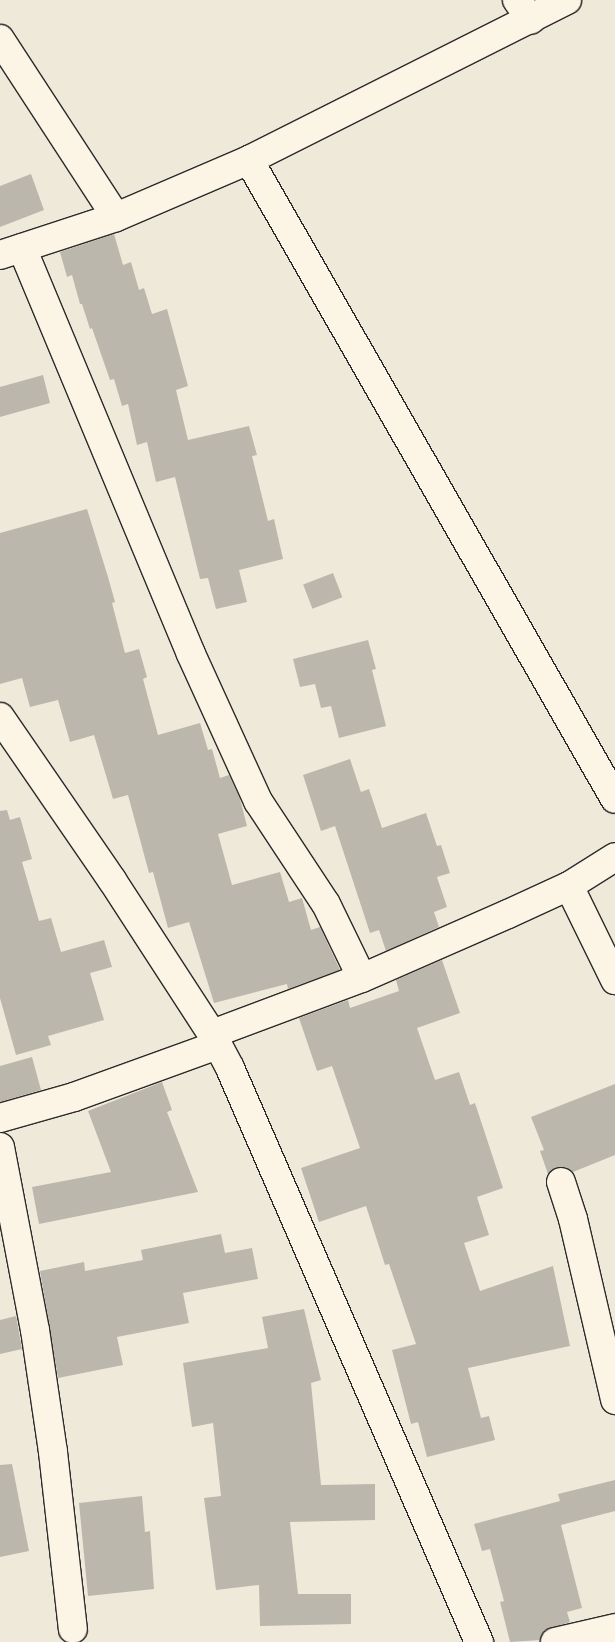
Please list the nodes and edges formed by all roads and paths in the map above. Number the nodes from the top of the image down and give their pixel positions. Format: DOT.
graph roads {
  1 [pos="567,0"];
  2 [pos="524,10"];
  3 [pos="0,39"];
  4 [pos="249,160"];
  5 [pos="116,217"];
  6 [pos="11,252"];
  7 [pos="0,717"];
  8 [pos="615,799"];
  9 [pos="615,858"];
  10 [pos="569,886"];
  11 [pos="362,978"];
  12 [pos="615,980"];
  13 [pos="215,1039"];
  14 [pos="0,1118"];
  15 [pos="0,1147"];
  16 [pos="561,1182"];
  17 [pos="615,1400"];
  18 [pos="615,1628"];
  19 [pos="73,1629"];
  20 [pos="479,1642"];
  21 [pos="555,1642"];
  1 -- 2 [label="street"];
  2 -- 4 [label="street"];
  3 -- 5 [label="street"];
  4 -- 5 [label="street"];
  4 -- 8 [label="street"];
  5 -- 6 [label="street"];
  6 -- 11 [label="street"];
  7 -- 13 [label="street"];
  9 -- 10 [label="street"];
  10 -- 11 [label="street"];
  10 -- 12 [label="street"];
  11 -- 13 [label="street"];
  13 -- 14 [label="street"];
  13 -- 20 [label="street"];
  15 -- 19 [label="street"];
  16 -- 17 [label="street"];
  18 -- 21 [label="street"];
}
